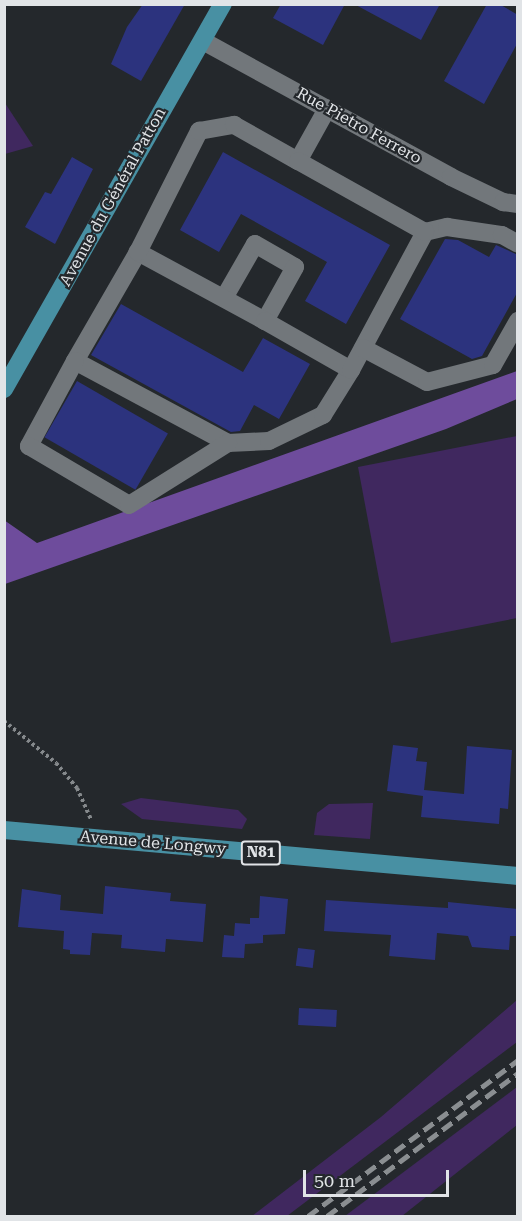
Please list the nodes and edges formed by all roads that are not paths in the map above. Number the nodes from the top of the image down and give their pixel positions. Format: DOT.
graph roads {
  1 [pos="223,4"];
  2 [pos="203,41"];
  3 [pos="327,109"];
  4 [pos="298,161"];
  5 [pos="518,204"];
  6 [pos="425,232"];
  7 [pos="518,244"];
  8 [pos="138,252"];
  9 [pos="224,298"];
  10 [pos="265,321"];
  11 [pos="518,321"];
  12 [pos="363,348"];
  13 [pos="75,361"];
  14 [pos="351,370"];
  15 [pos="4,389"];
  16 [pos="228,443"];
  17 [pos="4,830"];
  18 [pos="518,876"];
  1 -- 2 [label="main road, Avenue du Général Patton"];
  2 -- 3 [label="street, Rue Pietro Ferrero"];
  2 -- 15 [label="main road, Avenue du Général Patton"];
  3 -- 4 [label="street"];
  3 -- 5 [label="street, Rue Pietro Ferrero"];
  4 -- 6 [label="street"];
  4 -- 8 [label="street"];
  6 -- 7 [label="street"];
  6 -- 12 [label="street"];
  8 -- 9 [label="street"];
  8 -- 13 [label="street"];
  9 -- 10 [label="street"];
  9 -- 10 [label="street"];
  10 -- 14 [label="street"];
  11 -- 12 [label="street"];
  12 -- 14 [label="street"];
  13 -- 16 [label="street"];
  13 -- 16 [label="street"];
  14 -- 16 [label="street"];
  17 -- 18 [label="main road, Avenue de Longwy / N81"];
}
